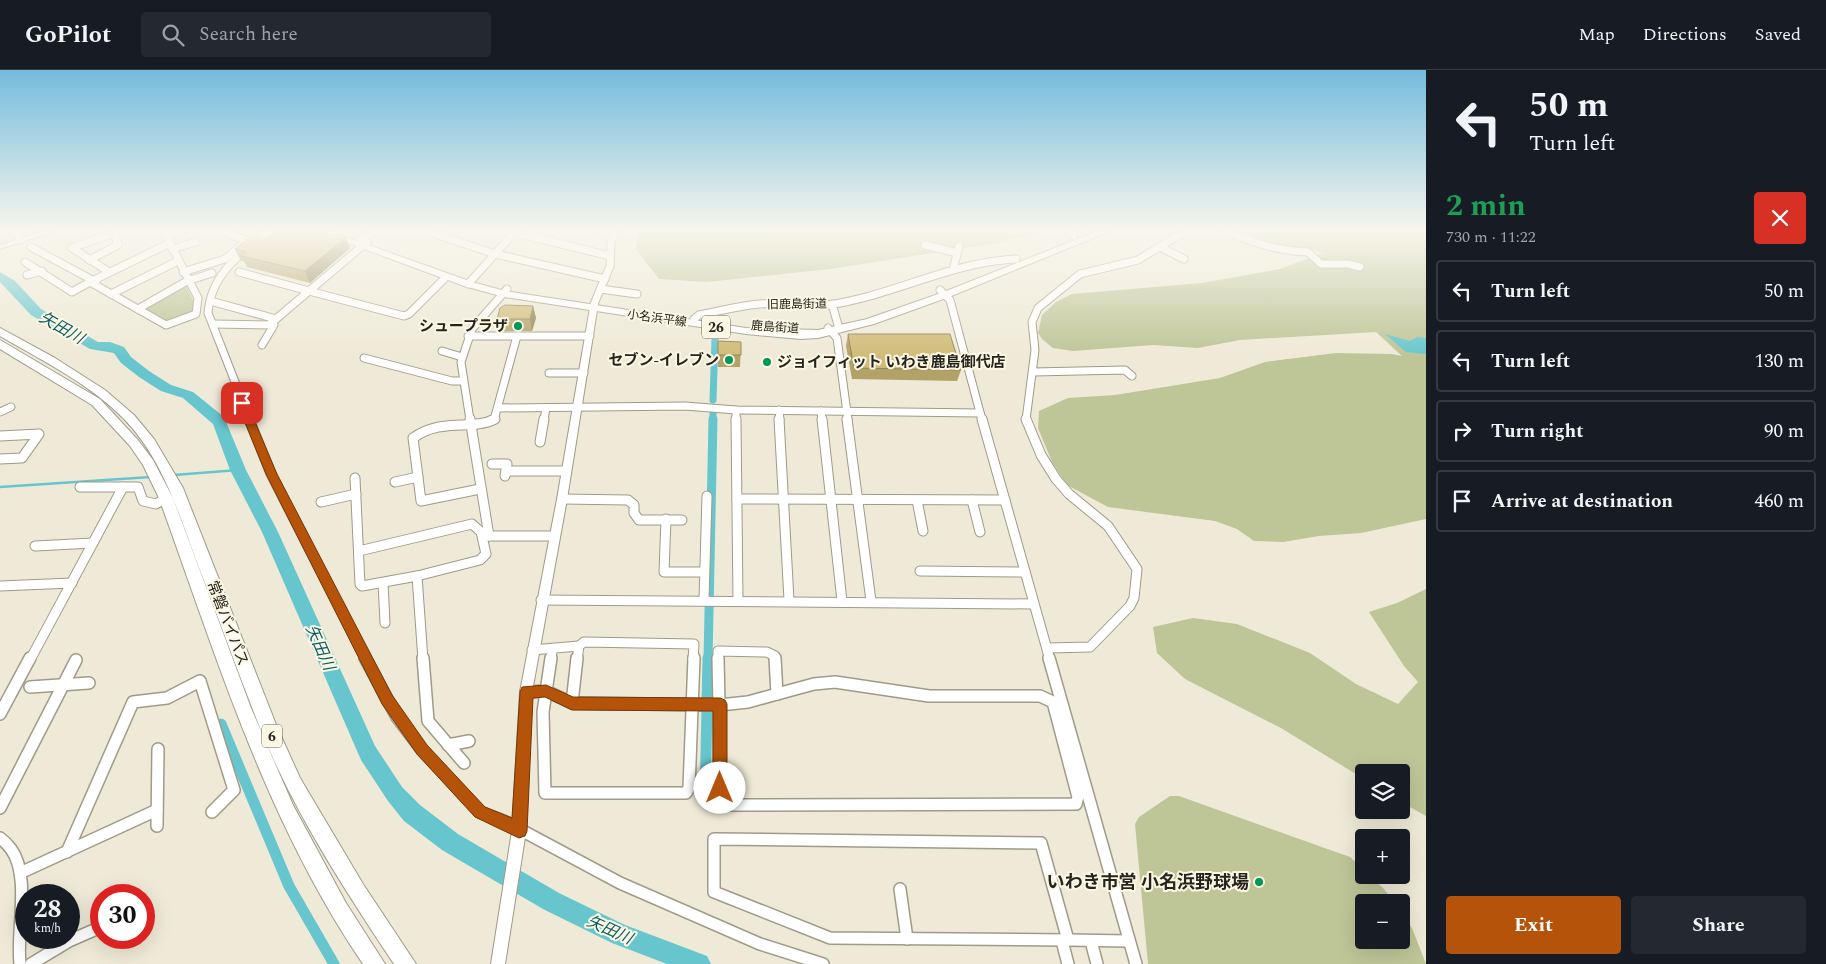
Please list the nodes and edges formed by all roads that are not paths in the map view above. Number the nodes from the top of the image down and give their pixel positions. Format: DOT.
graph roads {
  1 [pos="33,274"];
  2 [pos="45,274"];
  3 [pos="79,274"];
  4 [pos="106,274"];
  5 [pos="153,274"];
  6 [pos="184,274"];
  7 [pos="210,274"];
  8 [pos="220,274"];
  9 [pos="245,274"];
  10 [pos="328,274"];
  11 [pos="447,274"];
  12 [pos="477,274"];
  13 [pos="582,274"];
  14 [pos="606,274"];
  15 [pos="941,274"];
  16 [pos="983,274"];
  17 [pos="991,274"];
  18 [pos="1081,274"];
  19 [pos="1096,274"];
  20 [pos="27,275"];
  21 [pos="1093,276"];
  22 [pos="444,279"];
  23 [pos="605,279"];
  24 [pos="92,281"];
  25 [pos="187,281"];
  26 [pos="470,282"];
  27 [pos="600,289"];
  28 [pos="309,291"];
  29 [pos="505,292"];
  30 [pos="942,292"];
  31 [pos="114,293"];
  32 [pos="637,294"];
  33 [pos="214,302"];
  34 [pos="832,304"];
  35 [pos="594,306"];
  36 [pos="141,308"];
  37 [pos="694,319"];
  38 [pos="273,322"];
  39 [pos="213,324"];
  40 [pos="833,328"];
  41 [pos="0,331"];
  42 [pos="468,336"];
  43 [pos="517,336"];
  44 [pos="590,336"];
  45 [pos="0,344"];
  46 [pos="262,345"];
  47 [pos="442,351"];
  48 [pos="462,357"];
  49 [pos="364,358"];
  50 [pos="557,367"];
  51 [pos="584,370"];
  52 [pos="1033,372"];
  53 [pos="549,373"];
  54 [pos="1132,376"];
  55 [pos="463,381"];
  56 [pos="11,406"];
  57 [pos="577,407"];
  58 [pos="498,408"];
  59 [pos="546,408"];
  60 [pos="736,410"];
  61 [pos="778,410"];
  62 [pos="821,411"];
  63 [pos="846,411"];
  64 [pos="0,412"];
  65 [pos="980,413"];
  66 [pos="469,422"];
  67 [pos="0,436"];
  68 [pos="540,442"];
  69 [pos="0,459"];
  70 [pos="492,464"];
  71 [pos="566,471"];
  72 [pos="418,477"];
  73 [pos="356,478"];
  74 [pos="395,482"];
  75 [pos="80,487"];
  76 [pos="123,487"];
  77 [pos="480,489"];
  78 [pos="168,492"];
  79 [pos="356,494"];
  80 [pos="707,496"];
  81 [pos="737,499"];
  82 [pos="783,499"];
  83 [pos="562,500"];
  84 [pos="830,500"];
  85 [pos="858,500"];
  86 [pos="917,500"];
  87 [pos="972,500"];
  88 [pos="1004,500"];
  89 [pos="321,502"];
  90 [pos="666,519"];
  91 [pos="682,520"];
  92 [pos="923,530"];
  93 [pos="980,532"];
  94 [pos="486,536"];
  95 [pos="555,536"];
  96 [pos="93,543"];
  97 [pos="35,546"];
  98 [pos="359,551"];
  99 [pos="920,571"];
  100 [pos="704,572"];
  101 [pos="1024,572"];
  102 [pos="417,576"];
  103 [pos="72,583"];
  104 [pos="383,583"];
  105 [pos="0,586"];
  106 [pos="541,600"];
  107 [pos="704,600"];
  108 [pos="738,600"];
  109 [pos="789,600"];
  110 [pos="842,601"];
  111 [pos="871,601"];
  112 [pos="1034,604"];
  113 [pos="385,623"];
  114 [pos="579,646"];
  115 [pos="1047,648"];
  116 [pos="532,650"];
  117 [pos="552,651"];
  118 [pos="76,660"];
  119 [pos="89,683"];
  120 [pos="62,685"];
  121 [pos="30,687"];
  122 [pos="546,691"];
  123 [pos="526,692"];
  124 [pos="776,694"];
  125 [pos="572,703"];
  126 [pos="696,704"];
  127 [pos="716,704"];
  128 [pos="0,714"];
  129 [pos="469,740"];
  130 [pos="448,745"];
  131 [pos="158,749"];
  132 [pos="464,763"];
  133 [pos="0,808"];
  134 [pos="157,810"];
  135 [pos="212,812"];
  136 [pos="157,826"];
  137 [pos="518,836"];
  138 [pos="0,838"];
  139 [pos="68,852"];
  140 [pos="20,873"];
  141 [pos="900,889"];
  142 [pos="90,932"];
  143 [pos="907,939"];
  144 [pos="1065,941"];
  145 [pos="1091,941"];
  146 [pos="1129,941"];
  147 [pos="20,964"];
  148 [pos="32,964"];
  149 [pos="374,964"];
  150 [pos="406,964"];
  151 [pos="498,964"];
  152 [pos="823,964"];
  153 [pos="1068,964"];
  154 [pos="1097,964"];
  155 [pos="1136,964"];
  1 -- 20 [label="street"];
  2 -- 24 [label="street"];
  3 -- 24 [label="street"];
  4 -- 24 [label="street"];
  5 -- 31 [label="street"];
  6 -- 25 [label="street"];
  7 -- 25 [label="street"];
  8 -- 39 [label="street"];
  9 -- 28 [label="street"];
  10 -- 28 [label="street"];
  11 -- 26 [label="main road, 小名浜平線 / 26"];
  12 -- 26 [label="street"];
  13 -- 23 [label="street"];
  14 -- 23 [label="street"];
  15 -- 34 [label="street, 旧鹿島街道"];
  16 -- 30 [label="main road, 26"];
  17 -- 30 [label="main road, 小名浜平線 / 26"];
  18 -- 52 [label="street"];
  19 -- 21 [label="street"];
  22 -- 28 [label="street"];
  23 -- 27 [label="street"];
  24 -- 31 [label="street"];
  25 -- 36 [label="street"];
  25 -- 36 [label="street"];
  26 -- 29 [label="main road, 小名浜平線 / 26"];
  27 -- 32 [label="street"];
  27 -- 35 [label="street"];
  28 -- 38 [label="street"];
  29 -- 35 [label="main road, 小名浜平線 / 26"];
  29 -- 42 [label="street"];
  30 -- 40 [label="main road, 小名浜平線 / 26"];
  30 -- 65 [label="street"];
  31 -- 36 [label="street"];
  33 -- 38 [label="street"];
  34 -- 37 [label="street, 旧鹿島街道"];
  34 -- 40 [label="street"];
  35 -- 37 [label="main road, 鹿島街道 / 26"];
  35 -- 40 [label="main road, 小名浜平線 / 26"];
  35 -- 44 [label="street"];
  37 -- 40 [label="main road, 鹿島街道 / 26"];
  38 -- 39 [label="street"];
  38 -- 46 [label="street"];
  39 -- 137 [label="street"];
  40 -- 63 [label="street"];
  41 -- 78 [label="main road, 常磐バイパス / 6"];
  42 -- 43 [label="street"];
  42 -- 48 [label="street"];
  43 -- 44 [label="street"];
  43 -- 58 [label="street"];
  44 -- 51 [label="street"];
  45 -- 78 [label="main road, 常磐バイパス / 6"];
  47 -- 48 [label="street"];
  48 -- 55 [label="street"];
  49 -- 55 [label="street"];
  50 -- 51 [label="street"];
  51 -- 53 [label="street"];
  51 -- 57 [label="street"];
  52 -- 54 [label="street"];
  52 -- 115 [label="street"];
  55 -- 66 [label="street"];
  56 -- 64 [label="street"];
  57 -- 59 [label="street"];
  57 -- 60 [label="street"];
  57 -- 71 [label="street"];
  58 -- 59 [label="street"];
  58 -- 66 [label="street"];
  59 -- 68 [label="street"];
  60 -- 61 [label="street"];
  60 -- 81 [label="street"];
  61 -- 62 [label="street"];
  61 -- 82 [label="street"];
  62 -- 63 [label="street"];
  62 -- 84 [label="street"];
  63 -- 65 [label="street"];
  63 -- 85 [label="street"];
  65 -- 88 [label="street"];
  66 -- 72 [label="street"];
  66 -- 77 [label="street"];
  67 -- 69 [label="street"];
  70 -- 71 [label="street"];
  71 -- 83 [label="street"];
  72 -- 74 [label="street"];
  72 -- 77 [label="street"];
  73 -- 79 [label="street"];
  75 -- 76 [label="street"];
  76 -- 78 [label="street"];
  76 -- 96 [label="street"];
  77 -- 94 [label="street"];
  78 -- 149 [label="main road, 常磐バイパス / 6"];
  78 -- 150 [label="main road, 常磐バイパス / 6"];
  79 -- 89 [label="street"];
  79 -- 98 [label="street"];
  80 -- 100 [label="street"];
  81 -- 82 [label="street"];
  81 -- 108 [label="street"];
  82 -- 84 [label="street"];
  82 -- 109 [label="street"];
  83 -- 90 [label="street"];
  83 -- 95 [label="street"];
  84 -- 85 [label="street"];
  84 -- 110 [label="street"];
  85 -- 86 [label="street"];
  85 -- 111 [label="street"];
  86 -- 87 [label="street"];
  86 -- 92 [label="street"];
  87 -- 88 [label="street"];
  87 -- 93 [label="street"];
  88 -- 101 [label="street"];
  90 -- 91 [label="street"];
  90 -- 100 [label="street"];
  94 -- 95 [label="street"];
  94 -- 98 [label="street"];
  94 -- 102 [label="street"];
  95 -- 106 [label="street"];
  96 -- 97 [label="street"];
  96 -- 103 [label="street"];
  98 -- 104 [label="street"];
  99 -- 101 [label="street"];
  100 -- 107 [label="street"];
  101 -- 112 [label="street"];
  102 -- 104 [label="street"];
  102 -- 130 [label="street"];
  103 -- 105 [label="street"];
  103 -- 128 [label="street"];
  104 -- 113 [label="street"];
  106 -- 107 [label="street"];
  106 -- 116 [label="street"];
  107 -- 108 [label="street"];
  108 -- 109 [label="street"];
  109 -- 110 [label="street"];
  110 -- 111 [label="street"];
  111 -- 112 [label="street"];
  112 -- 115 [label="street"];
  114 -- 117 [label="street"];
  114 -- 125 [label="street"];
  114 -- 126 [label="street"];
  115 -- 146 [label="street"];
  116 -- 117 [label="street"];
  116 -- 123 [label="street"];
  117 -- 122 [label="street"];
  118 -- 120 [label="street"];
  119 -- 120 [label="street"];
  120 -- 121 [label="street"];
  120 -- 133 [label="street"];
  122 -- 123 [label="street"];
  122 -- 125 [label="street"];
  122 -- 126 [label="street"];
  123 -- 137 [label="street"];
  124 -- 127 [label="street"];
  124 -- 127 [label="street"];
  124 -- 127 [label="street"];
  125 -- 126 [label="street"];
  126 -- 127 [label="street"];
  129 -- 130 [label="street"];
  130 -- 132 [label="street"];
  131 -- 134 [label="street"];
  134 -- 136 [label="street"];
  134 -- 139 [label="street"];
  135 -- 139 [label="street"];
  137 -- 151 [label="street"];
  137 -- 152 [label="street"];
  138 -- 140 [label="street"];
  139 -- 140 [label="street"];
  140 -- 147 [label="street"];
  141 -- 143 [label="street"];
  142 -- 148 [label="street"];
  143 -- 144 [label="street"];
  143 -- 144 [label="street"];
  144 -- 145 [label="street"];
  144 -- 153 [label="street"];
  145 -- 146 [label="street"];
  145 -- 154 [label="street"];
  146 -- 155 [label="street"];
}
